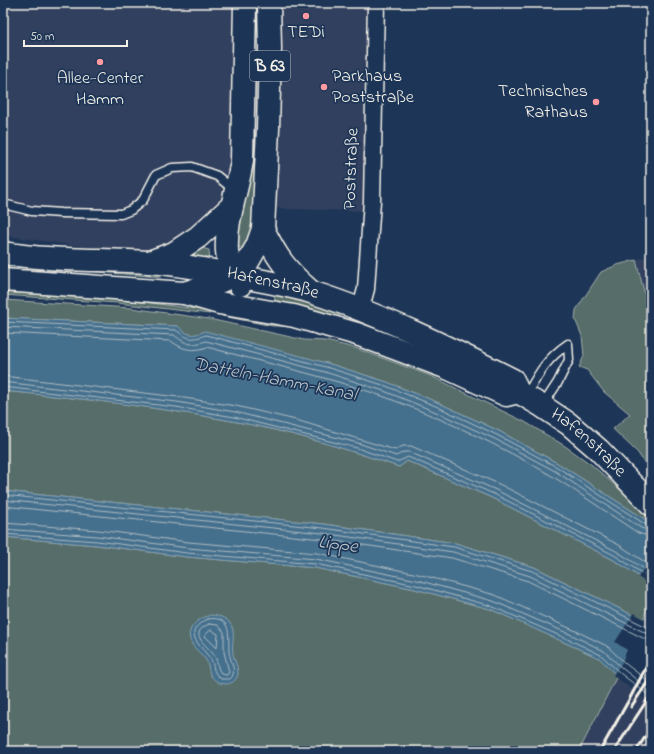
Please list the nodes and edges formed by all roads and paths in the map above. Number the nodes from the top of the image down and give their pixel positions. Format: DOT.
graph roads {
  1 [pos="245,3"];
  2 [pos="269,3"];
  3 [pos="376,3"];
  4 [pos="234,199"];
  5 [pos="3,204"];
  6 [pos="262,229"];
  7 [pos="3,253"];
  8 [pos="148,262"];
  9 [pos="235,275"];
  10 [pos="3,280"];
  11 [pos="184,293"];
  12 [pos="313,293"];
  13 [pos="262,310"];
  14 [pos="360,311"];
  15 [pos="529,398"];
  16 [pos="651,504"];
  1 -- 4 [label="main road, B 63"];
  2 -- 6 [label="main road, B 63"];
  3 -- 14 [label="street, Poststraße"];
  4 -- 5 [label="lane"];
  4 -- 8 [label="main road"];
  4 -- 9 [label="main road"];
  6 -- 9 [label="main road, B 63"];
  6 -- 12 [label="main road"];
  7 -- 8 [label="main road, Hafenstraße"];
  8 -- 9 [label="main road, Hafenstraße"];
  9 -- 11 [label="main road, B 63"];
  9 -- 12 [label="main road, Hafenstraße"];
  9 -- 13 [label="main road"];
  10 -- 11 [label="main road, Hafenstraße / B 63"];
  11 -- 13 [label="main road, Hafenstraße"];
  12 -- 14 [label="main road, Hafenstraße"];
  13 -- 15 [label="main road, Hafenstraße"];
  14 -- 15 [label="main road, Hafenstraße"];
  15 -- 15 [label="lane"];
  15 -- 16 [label="main road, Hafenstraße"];
}
